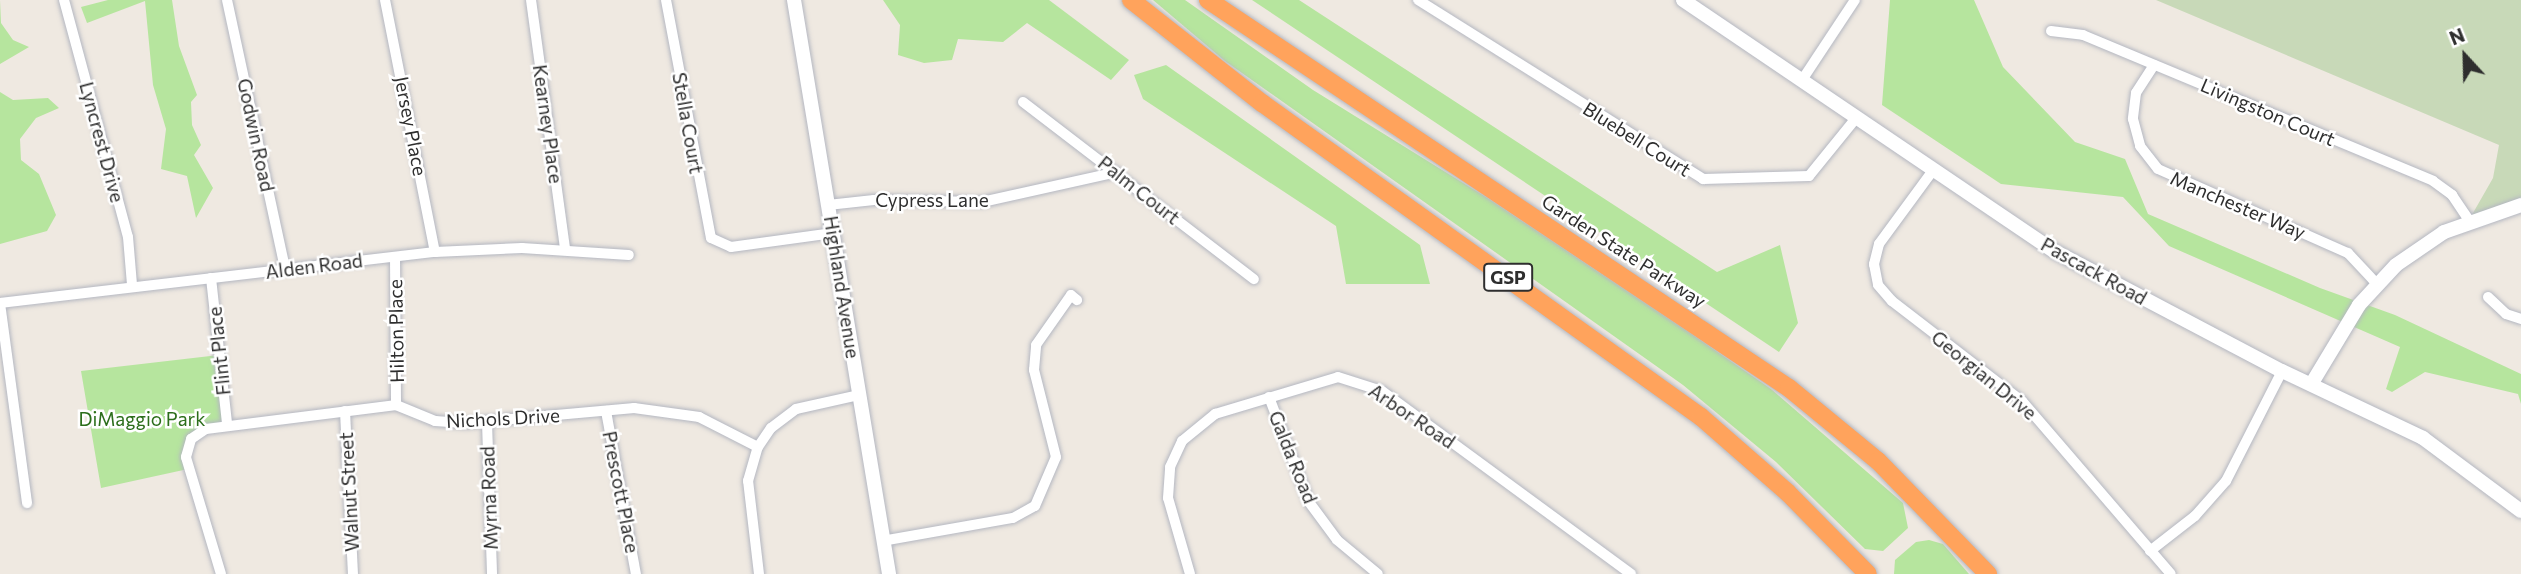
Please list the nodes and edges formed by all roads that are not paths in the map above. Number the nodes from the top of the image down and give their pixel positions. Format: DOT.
graph roads {
  1 [pos="64,0"];
  2 [pos="227,0"];
  3 [pos="386,0"];
  4 [pos="531,0"];
  5 [pos="666,0"];
  6 [pos="794,0"];
  7 [pos="1131,0"];
  8 [pos="1209,0"];
  9 [pos="1418,0"];
  10 [pos="1683,0"];
  11 [pos="1855,0"];
  12 [pos="2051,31"];
  13 [pos="2154,65"];
  14 [pos="1802,80"];
  15 [pos="1023,102"];
  16 [pos="1857,117"];
  17 [pos="1934,169"];
  18 [pos="1117,172"];
  19 [pos="828,205"];
  20 [pos="2521,205"];
  21 [pos="2469,220"];
  22 [pos="833,233"];
  23 [pos="565,249"];
  24 [pos="435,252"];
  25 [pos="629,255"];
  26 [pos="395,257"];
  27 [pos="285,269"];
  28 [pos="211,278"];
  29 [pos="1254,279"];
  30 [pos="2377,284"];
  31 [pos="132,285"];
  32 [pos="2488,297"];
  33 [pos="1077,300"];
  34 [pos="0,303"];
  35 [pos="2521,319"];
  36 [pos="2282,371"];
  37 [pos="2312,383"];
  38 [pos="859,395"];
  39 [pos="1269,397"];
  40 [pos="396,405"];
  41 [pos="345,411"];
  42 [pos="606,411"];
  43 [pos="486,422"];
  44 [pos="227,424"];
  45 [pos="758,447"];
  46 [pos="27,503"];
  47 [pos="2521,511"];
  48 [pos="882,541"];
  49 [pos="2150,551"];
  50 [pos="1365,565"];
  51 [pos="221,574"];
  52 [pos="353,574"];
  53 [pos="492,574"];
  54 [pos="636,574"];
  55 [pos="759,574"];
  56 [pos="889,574"];
  57 [pos="1190,574"];
  58 [pos="1357,574"];
  59 [pos="1378,574"];
  60 [pos="1631,574"];
  61 [pos="1868,574"];
  62 [pos="1988,574"];
  63 [pos="2171,574"];
  1 -- 31 [label="street, Lyncrest Drive"];
  2 -- 27 [label="street, Godwin Road"];
  3 -- 24 [label="street, Jersey Place"];
  4 -- 23 [label="street, Kearney Place"];
  5 -- 22 [label="street, Stella Court"];
  6 -- 19 [label="street, Highland Avenue"];
  7 -- 61 [label="highway, GSP"];
  8 -- 62 [label="highway, Garden State Parkway"];
  9 -- 16 [label="street, Bluebell Court"];
  10 -- 14 [label="street, Pascack Road"];
  11 -- 14 [label="street"];
  12 -- 13 [label="street, Livingston Court"];
  13 -- 21 [label="street, Livingston Court"];
  13 -- 30 [label="street, Manchester Way"];
  14 -- 16 [label="street, Pascack Road"];
  15 -- 18 [label="street, Palm Court"];
  16 -- 17 [label="street, Pascack Road"];
  17 -- 36 [label="street, Pascack Road"];
  17 -- 49 [label="street, Georgian Drive"];
  18 -- 19 [label="street, Cypress Lane"];
  18 -- 29 [label="street, Palm Court"];
  19 -- 22 [label="street, Highland Avenue"];
  20 -- 21 [label="street"];
  21 -- 30 [label="street"];
  22 -- 38 [label="street, Highland Avenue"];
  23 -- 24 [label="street, Alden Road"];
  23 -- 25 [label="street, Alden Road"];
  24 -- 26 [label="street, Alden Road"];
  26 -- 27 [label="street, Alden Road"];
  26 -- 40 [label="street, Hilton Place"];
  27 -- 28 [label="street, Alden Road"];
  28 -- 31 [label="street, Alden Road"];
  28 -- 44 [label="street, Flint Place"];
  30 -- 37 [label="street"];
  31 -- 34 [label="street, Alden Road"];
  32 -- 35 [label="street"];
  33 -- 48 [label="street"];
  34 -- 46 [label="street"];
  36 -- 37 [label="street, Pascack Road"];
  36 -- 49 [label="street"];
  37 -- 47 [label="street, Pascack Road"];
  38 -- 45 [label="street"];
  38 -- 48 [label="street, Highland Avenue"];
  39 -- 50 [label="street, Galda Road"];
  39 -- 57 [label="street, Arbor Road"];
  39 -- 60 [label="street, Arbor Road"];
  40 -- 41 [label="street, Nichols Drive"];
  40 -- 43 [label="street, Nichols Drive"];
  41 -- 44 [label="street, Nichols Drive"];
  41 -- 52 [label="street, Walnut Street"];
  42 -- 43 [label="street, Nichols Drive"];
  42 -- 45 [label="street, Nichols Drive"];
  42 -- 54 [label="street, Prescott Place"];
  43 -- 53 [label="street, Myrna Road"];
  44 -- 51 [label="street, Nichols Drive"];
  45 -- 55 [label="street"];
  48 -- 56 [label="street, Highland Avenue"];
  49 -- 63 [label="street, Georgian Drive"];
  50 -- 58 [label="street"];
  50 -- 59 [label="street, Galda Road"];
}
